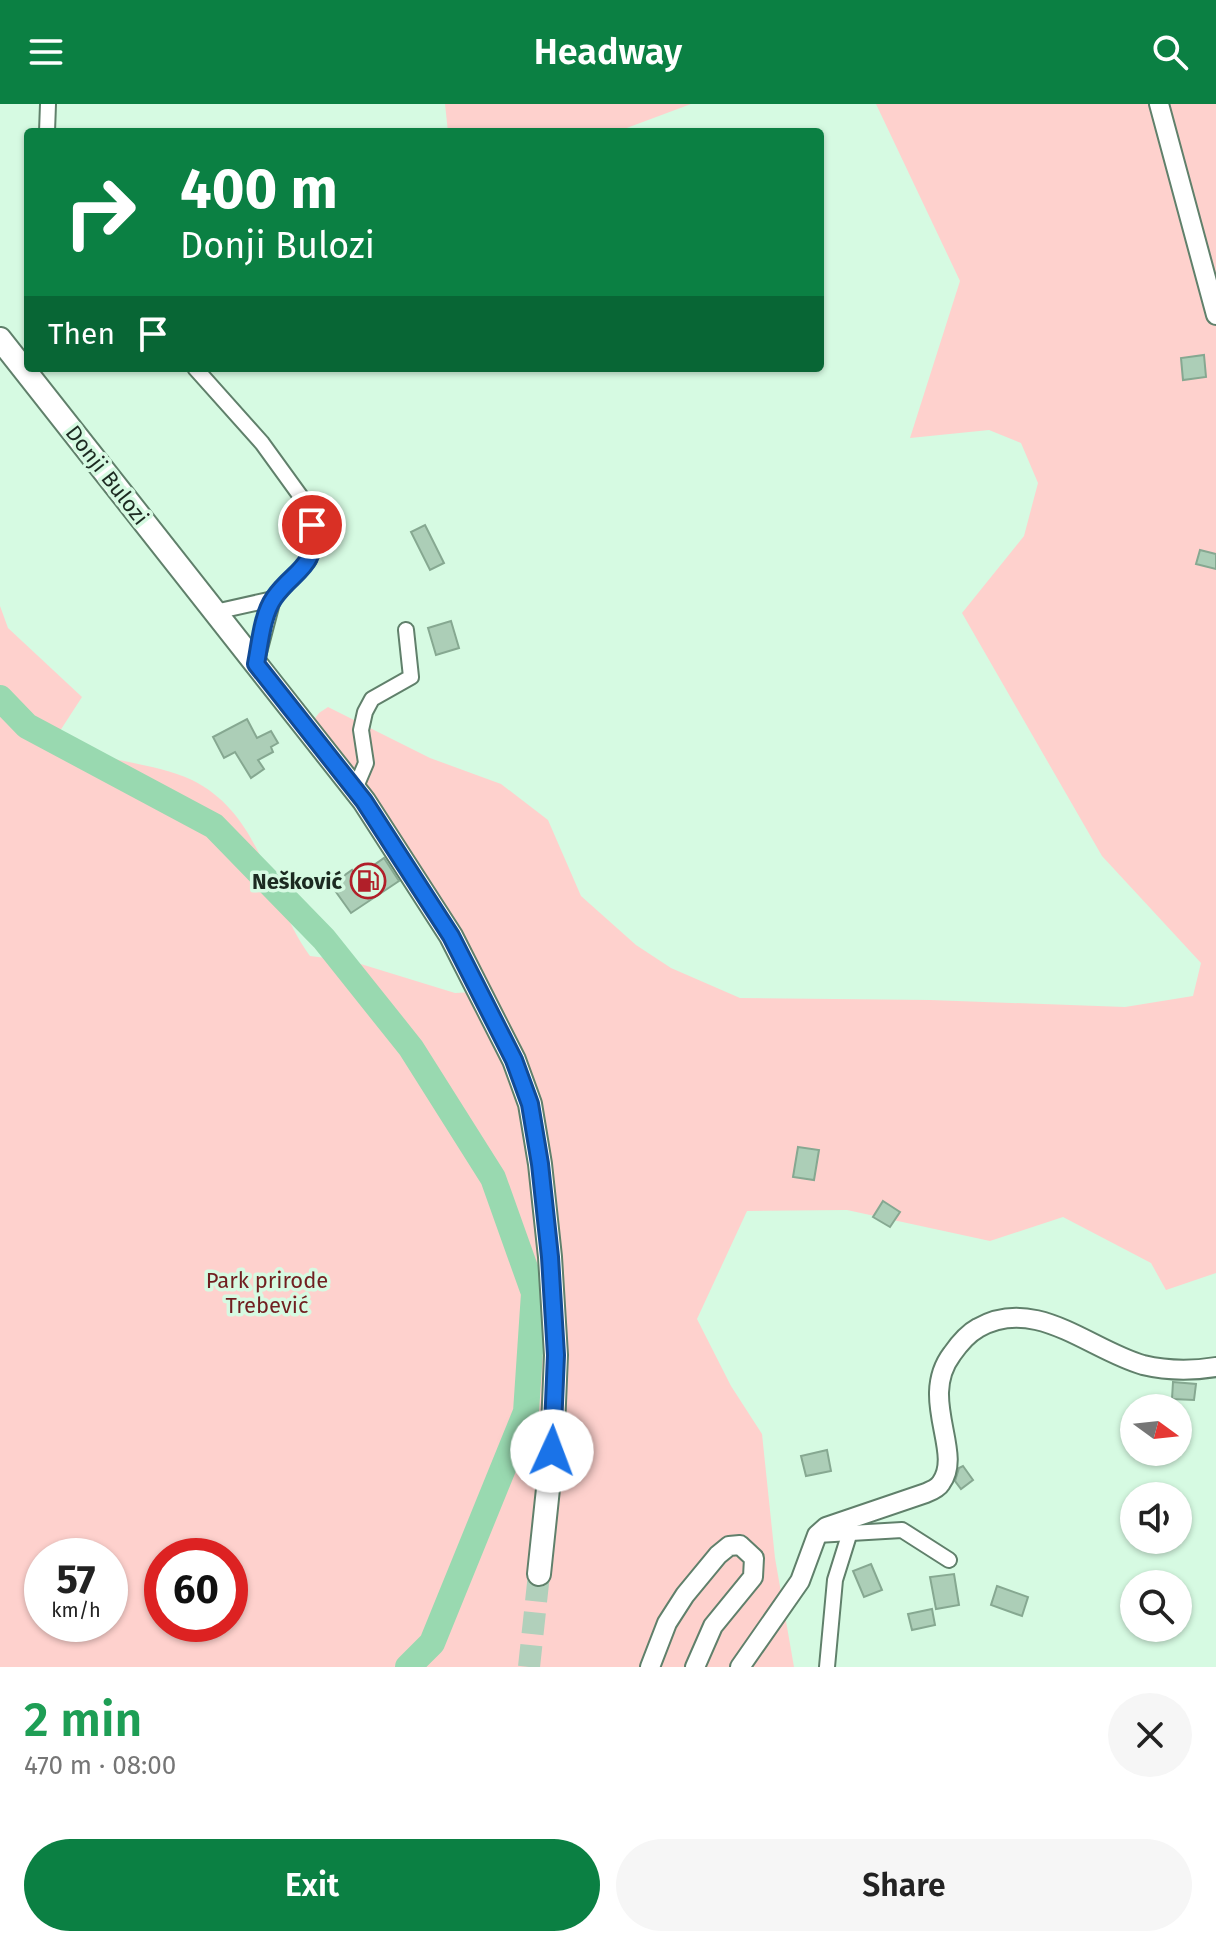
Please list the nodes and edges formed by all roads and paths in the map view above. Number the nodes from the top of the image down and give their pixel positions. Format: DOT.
graph roads {
  1 [pos="48,104"];
  2 [pos="1159,104"];
  3 [pos="47,128"];
  4 [pos="1216,315"];
  5 [pos="0,339"];
  6 [pos="24,369"];
  7 [pos="26,372"];
  8 [pos="199,372"];
  9 [pos="273,599"];
  10 [pos="215,612"];
  11 [pos="406,630"];
  12 [pos="256,664"];
  13 [pos="355,789"];
  14 [pos="1216,1367"];
  15 [pos="850,1532"];
  16 [pos="817,1535"];
  17 [pos="949,1560"];
  18 [pos="539,1574"];
  19 [pos="650,1667"];
  20 [pos="695,1667"];
  21 [pos="740,1667"];
  22 [pos="827,1667"];
  1 -- 3 [label="street"];
  2 -- 4 [label="street"];
  5 -- 6 [label="main road, Donji Bulozi"];
  7 -- 10 [label="main road, Donji Bulozi"];
  8 -- 9 [label="street"];
  9 -- 10 [label="street"];
  9 -- 12 [label="street"];
  10 -- 12 [label="main road, Donji Bulozi"];
  11 -- 13 [label="street"];
  12 -- 13 [label="main road, Donji Bulozi"];
  13 -- 18 [label="main road, Donji Bulozi"];
  14 -- 16 [label="street"];
  15 -- 16 [label="street"];
  15 -- 17 [label="street"];
  15 -- 22 [label="street"];
  16 -- 21 [label="street"];
  19 -- 20 [label="street"];
}
